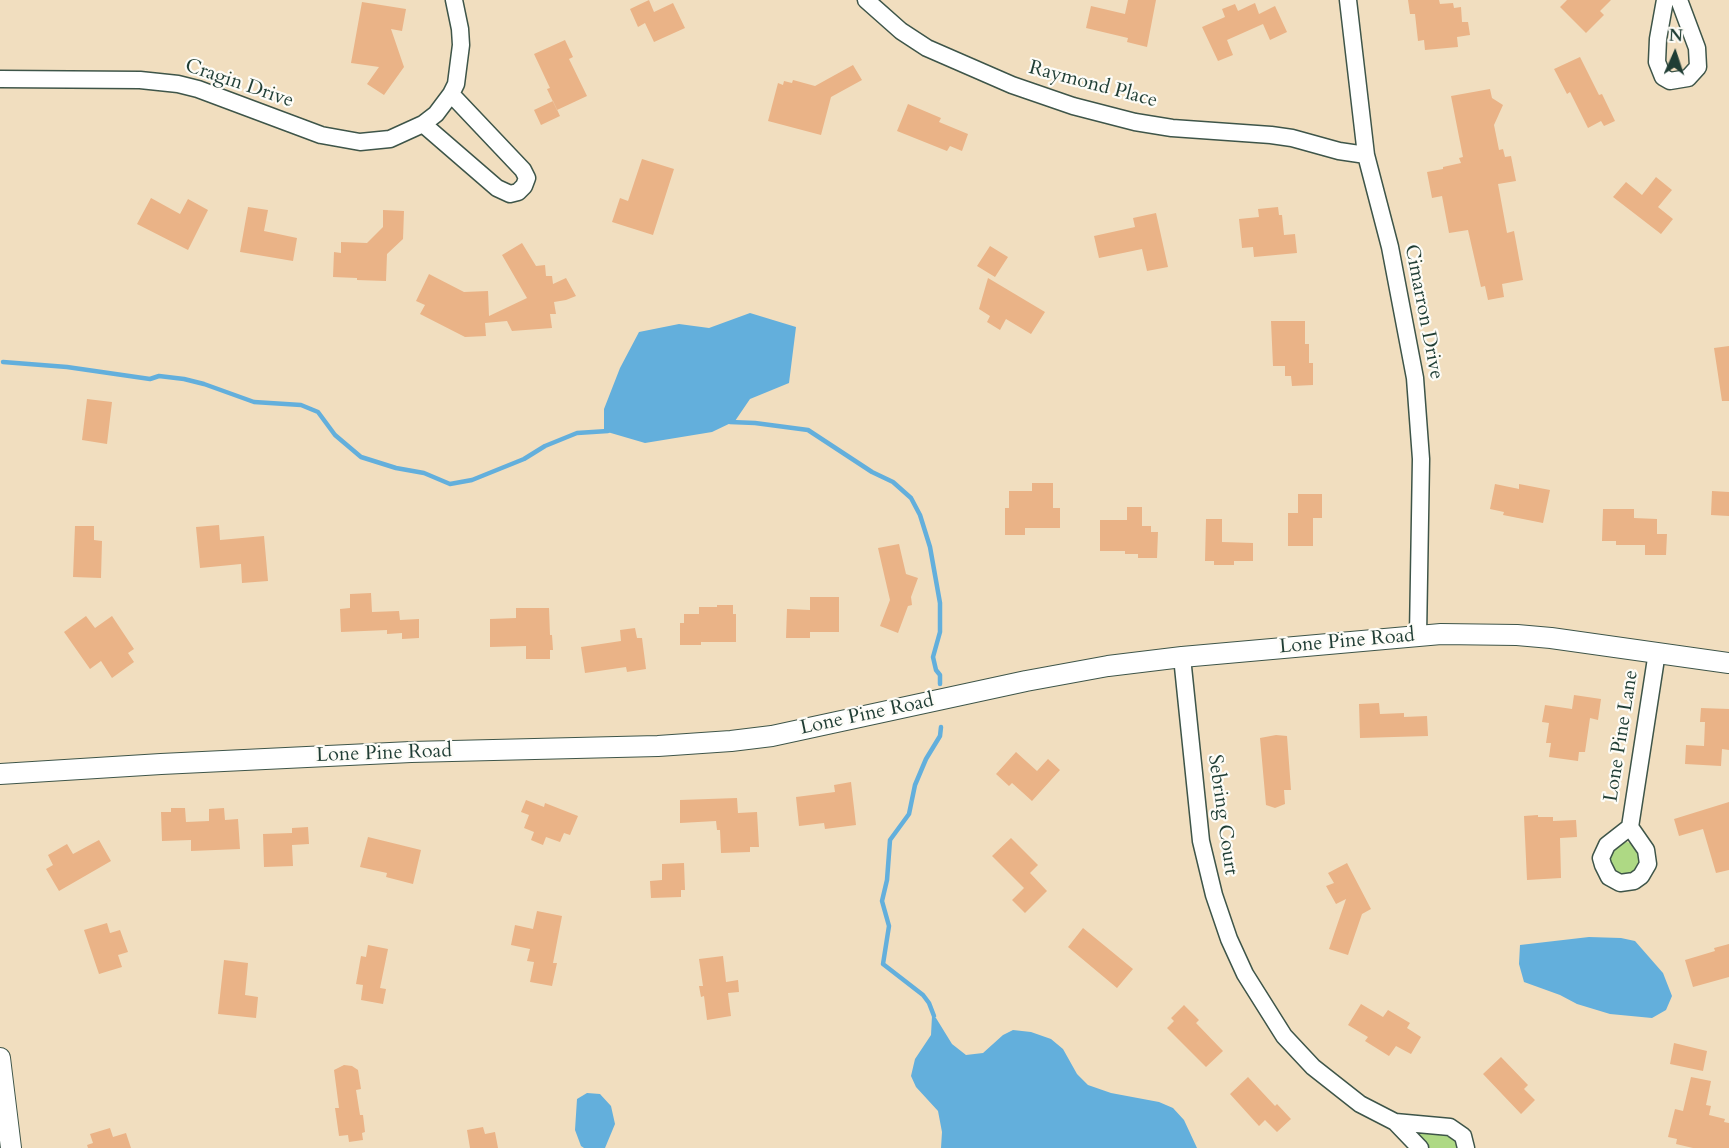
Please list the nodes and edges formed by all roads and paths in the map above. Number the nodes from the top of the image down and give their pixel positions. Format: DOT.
graph roads {
  1 [pos="454,0"];
  2 [pos="866,0"];
  3 [pos="1348,0"];
  4 [pos="1665,0"];
  5 [pos="1679,0"];
  6 [pos="0,79"];
  7 [pos="451,94"];
  8 [pos="423,124"];
  9 [pos="1366,155"];
  10 [pos="1418,636"];
  11 [pos="1657,652"];
  12 [pos="1182,657"];
  13 [pos="1729,663"];
  14 [pos="0,774"];
  15 [pos="1630,827"];
  16 [pos="0,1058"];
  17 [pos="1395,1122"];
  18 [pos="11,1148"];
  19 [pos="1420,1148"];
  20 [pos="1466,1148"];
  1 -- 7 [label="street, Cragin Drive"];
  2 -- 9 [label="street, Raymond Place"];
  3 -- 9 [label="street, Cimarron Drive"];
  4 -- 5 [label="street"];
  6 -- 8 [label="street, Cragin Drive"];
  7 -- 8 [label="street, Cragin Drive"];
  7 -- 8 [label="street"];
  9 -- 10 [label="street, Cimarron Drive"];
  10 -- 11 [label="street, Lone Pine Road"];
  10 -- 12 [label="street, Lone Pine Road"];
  11 -- 13 [label="street, Lone Pine Road"];
  11 -- 15 [label="street, Lone Pine Lane"];
  12 -- 14 [label="street, Lone Pine Road"];
  12 -- 17 [label="street, Sebring Court"];
  16 -- 18 [label="street"];
  17 -- 19 [label="street, Sebring Court"];
  17 -- 20 [label="street, Sebring Court"];
}
